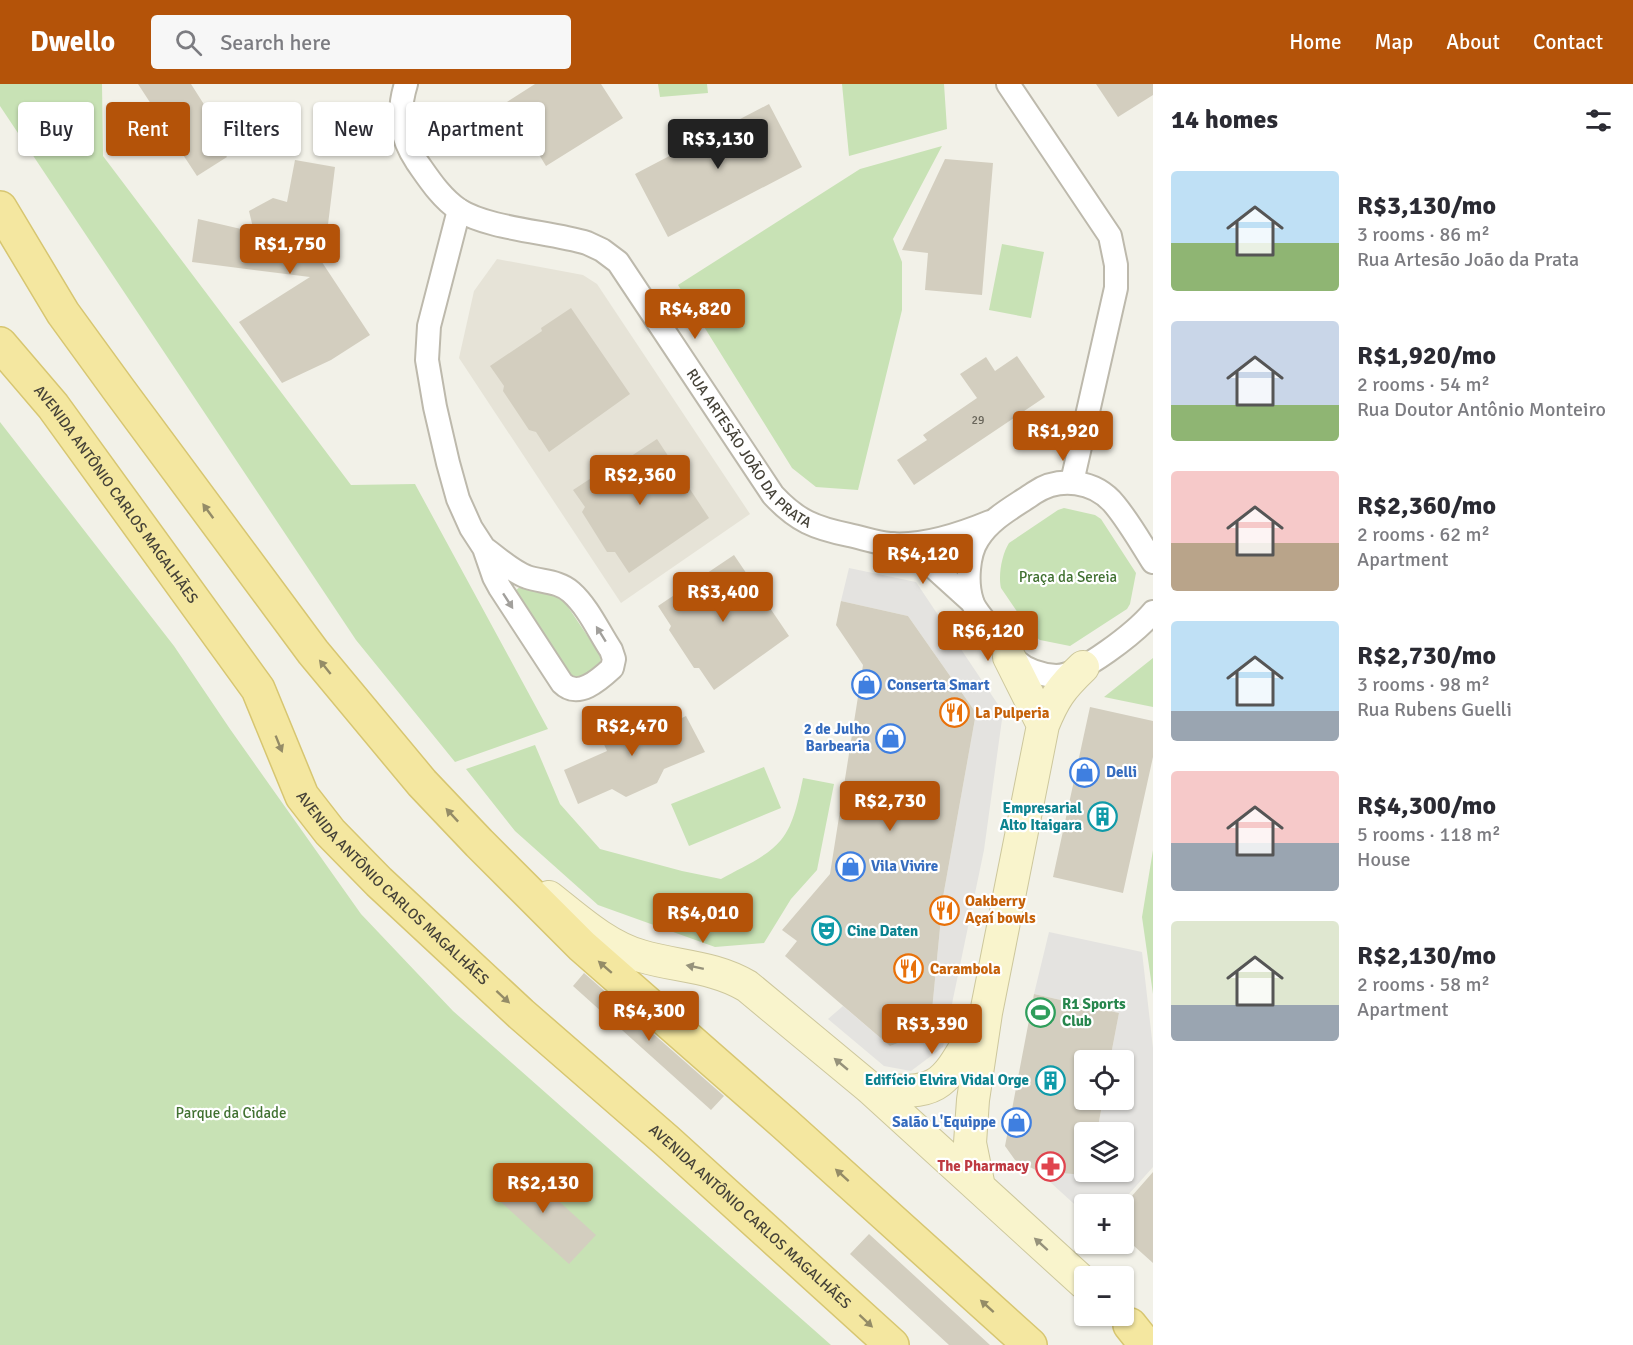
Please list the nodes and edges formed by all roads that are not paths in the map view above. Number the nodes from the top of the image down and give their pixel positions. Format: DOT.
graph roads {
  1 [pos="405,84"];
  2 [pos="1008,84"];
  3 [pos="0,208"];
  4 [pos="459,210"];
  5 [pos="0,237"];
  6 [pos="63,313"];
  7 [pos="0,324"];
  8 [pos="0,344"];
  9 [pos="1072,482"];
  10 [pos="990,522"];
  11 [pos="890,544"];
  12 [pos="484,548"];
  13 [pos="1153,562"];
  14 [pos="972,602"];
  15 [pos="1153,612"];
  16 [pos="1009,657"];
  17 [pos="1083,667"];
  18 [pos="258,689"];
  19 [pos="1043,725"];
  20 [pos="479,843"];
  21 [pos="986,1012"];
  22 [pos="870,1088"];
  23 [pos="979,1187"];
  24 [pos="1074,1274"];
  25 [pos="892,1345"];
  26 [pos="1030,1345"];
  1 -- 4 [label="street"];
  2 -- 9 [label="street"];
  3 -- 6 [label="main road"];
  4 -- 11 [label="street, RUA ARTESÃO JOÃO DA PRATA"];
  4 -- 12 [label="street"];
  5 -- 6 [label="main road"];
  20 -- 6 [label="main road, one-way"];
  7 -- 18 [label="main road"];
  8 -- 18 [label="main road, AVENIDA ANTÔNIO CARLOS MAGALHÃES"];
  9 -- 10 [label="street"];
  9 -- 13 [label="street"];
  10 -- 11 [label="street, RUA ARTESÃO JOÃO DA PRATA"];
  10 -- 14 [label="street"];
  11 -- 14 [label="street, RUA ARTESÃO JOÃO DA PRATA"];
  12 -- 12 [label="street, one-way"];
  14 -- 16 [label="street, RUA ARTESÃO JOÃO DA PRATA"];
  15 -- 17 [label="street"];
  16 -- 17 [label="street"];
  16 -- 19 [label="street"];
  17 -- 19 [label="street"];
  18 -- 25 [label="main road, AVENIDA ANTÔNIO CARLOS MAGALHÃES, one-way"];
  19 -- 21 [label="street"];
  22 -- 20 [label="street, one-way"];
  26 -- 20 [label="main road, one-way"];
  21 -- 22 [label="street"];
  21 -- 23 [label="street"];
  22 -- 23 [label="street"];
  24 -- 23 [label="street, one-way"];
}
